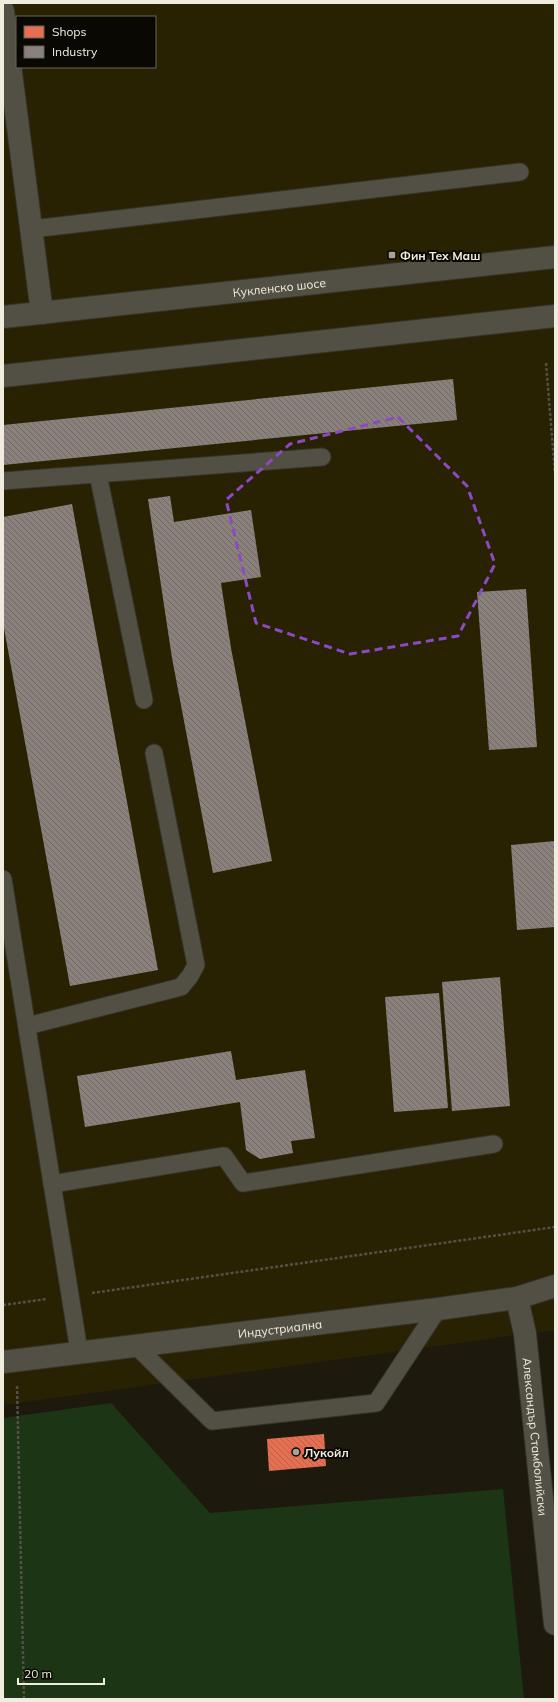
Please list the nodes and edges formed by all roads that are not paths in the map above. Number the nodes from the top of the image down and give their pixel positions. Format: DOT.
graph roads {
  1 [pos="3,17"];
  2 [pos="520,172"];
  3 [pos="32,229"];
  4 [pos="555,257"];
  5 [pos="42,313"];
  6 [pos="555,316"];
  7 [pos="3,317"];
  8 [pos="3,376"];
  9 [pos="322,457"];
  10 [pos="98,474"];
  11 [pos="3,481"];
  12 [pos="144,700"];
  13 [pos="154,753"];
  14 [pos="3,878"];
  15 [pos="27,1026"];
  16 [pos="494,1144"];
  17 [pos="52,1184"];
  18 [pos="555,1286"];
  19 [pos="517,1298"];
  20 [pos="438,1308"];
  21 [pos="134,1344"];
  22 [pos="78,1351"];
  23 [pos="10,1361"];
  24 [pos="547,1482"];
  25 [pos="555,1624"];
  1 -- 3 [label="street"];
  2 -- 3 [label="lane"];
  3 -- 5 [label="street"];
  4 -- 5 [label="street, Кукленско шосе"];
  5 -- 7 [label="street, Кукленско шосе"];
  6 -- 8 [label="street"];
  9 -- 10 [label="lane"];
  10 -- 11 [label="lane"];
  10 -- 12 [label="lane"];
  13 -- 15 [label="lane"];
  14 -- 15 [label="lane"];
  15 -- 17 [label="lane"];
  16 -- 17 [label="lane"];
  17 -- 22 [label="lane"];
  18 -- 19 [label="street, Индустриална"];
  19 -- 20 [label="street, Индустриална"];
  19 -- 24 [label="street, Александър Стамболийски"];
  20 -- 21 [label="street, Индустриална"];
  20 -- 21 [label="lane"];
  21 -- 22 [label="street, Индустриална"];
  22 -- 23 [label="street, Индустриална"];
  24 -- 25 [label="street, Александър Стамболийски"];
}
